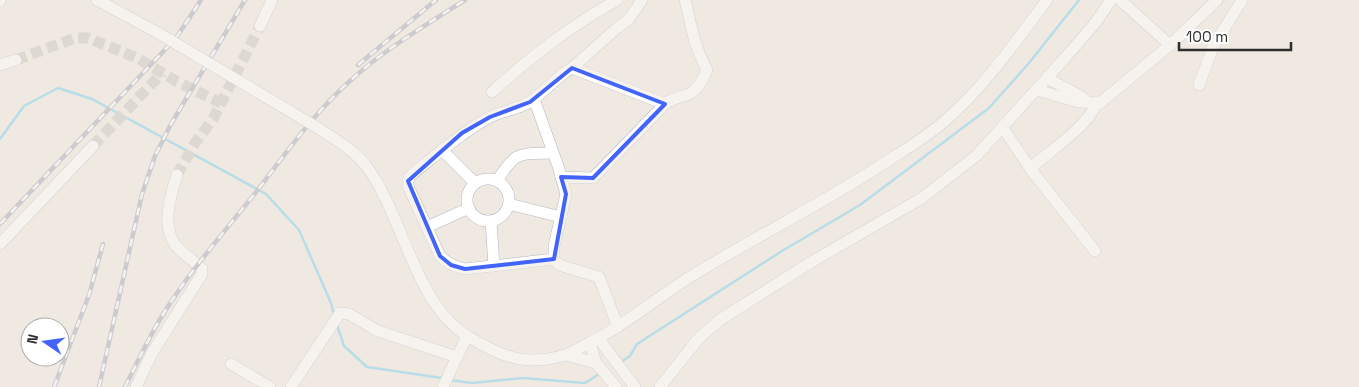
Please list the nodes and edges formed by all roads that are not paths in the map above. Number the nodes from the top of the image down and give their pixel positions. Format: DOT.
graph roads {
  1 [pos="97,0"];
  2 [pos="272,0"];
  3 [pos="617,0"];
  4 [pos="642,0"];
  5 [pos="685,0"];
  6 [pos="1047,0"];
  7 [pos="1111,0"];
  8 [pos="1217,0"];
  9 [pos="1242,0"];
  10 [pos="1124,2"];
  11 [pos="260,26"];
  12 [pos="1170,45"];
  13 [pos="16,60"];
  14 [pos="0,65"];
  15 [pos="572,68"];
  16 [pos="1047,78"];
  17 [pos="1199,85"];
  18 [pos="1037,90"];
  19 [pos="492,92"];
  20 [pos="534,99"];
  21 [pos="1091,103"];
  22 [pos="665,104"];
  23 [pos="1003,128"];
  24 [pos="93,146"];
  25 [pos="442,150"];
  26 [pos="553,153"];
  27 [pos="1032,171"];
  28 [pos="176,175"];
  29 [pos="561,177"];
  30 [pos="497,181"];
  31 [pos="475,183"];
  32 [pos="509,204"];
  33 [pos="469,208"];
  34 [pos="561,217"];
  35 [pos="491,221"];
  36 [pos="427,227"];
  37 [pos="0,244"];
  38 [pos="1095,250"];
  39 [pos="554,259"];
  40 [pos="494,266"];
  41 [pos="618,327"];
  42 [pos="466,336"];
  43 [pos="594,340"];
  44 [pos="566,355"];
  45 [pos="457,357"];
  46 [pos="231,364"];
  47 [pos="597,365"];
  48 [pos="445,382"];
  49 [pos="632,384"];
  50 [pos="136,387"];
  51 [pos="270,387"];
  52 [pos="291,387"];
  53 [pos="616,387"];
  54 [pos="660,387"];
  1 -- 42 [label="street, bridge"];
  2 -- 11 [label="street"];
  3 -- 19 [label="street"];
  4 -- 15 [label="street"];
  5 -- 22 [label="street"];
  6 -- 41 [label="street"];
  7 -- 16 [label="street"];
  8 -- 12 [label="street"];
  9 -- 17 [label="street"];
  10 -- 12 [label="street"];
  12 -- 21 [label="street"];
  13 -- 14 [label="street"];
  15 -- 20 [label="street"];
  15 -- 22 [label="street"];
  16 -- 18 [label="street"];
  16 -- 21 [label="street"];
  18 -- 21 [label="street"];
  18 -- 23 [label="street"];
  20 -- 25 [label="street"];
  20 -- 26 [label="street"];
  21 -- 27 [label="street"];
  22 -- 29 [label="street"];
  23 -- 27 [label="street"];
  23 -- 54 [label="street"];
  24 -- 37 [label="street"];
  25 -- 31 [label="street"];
  25 -- 36 [label="street"];
  26 -- 29 [label="street"];
  26 -- 30 [label="street"];
  27 -- 38 [label="street"];
  28 -- 50 [label="street"];
  29 -- 34 [label="street"];
  30 -- 31 [label="street"];
  30 -- 32 [label="street"];
  31 -- 33 [label="street"];
  32 -- 34 [label="street"];
  32 -- 35 [label="street"];
  33 -- 35 [label="street"];
  33 -- 36 [label="street"];
  34 -- 39 [label="street"];
  35 -- 40 [label="street"];
  36 -- 40 [label="street"];
  39 -- 40 [label="street"];
  39 -- 41 [label="street"];
  41 -- 43 [label="street"];
  42 -- 44 [label="street"];
  42 -- 45 [label="street"];
  43 -- 44 [label="street"];
  43 -- 47 [label="street"];
  43 -- 49 [label="street"];
  44 -- 47 [label="street"];
  45 -- 48 [label="street"];
  45 -- 52 [label="street"];
  46 -- 51 [label="street"];
  47 -- 53 [label="street"];
}
